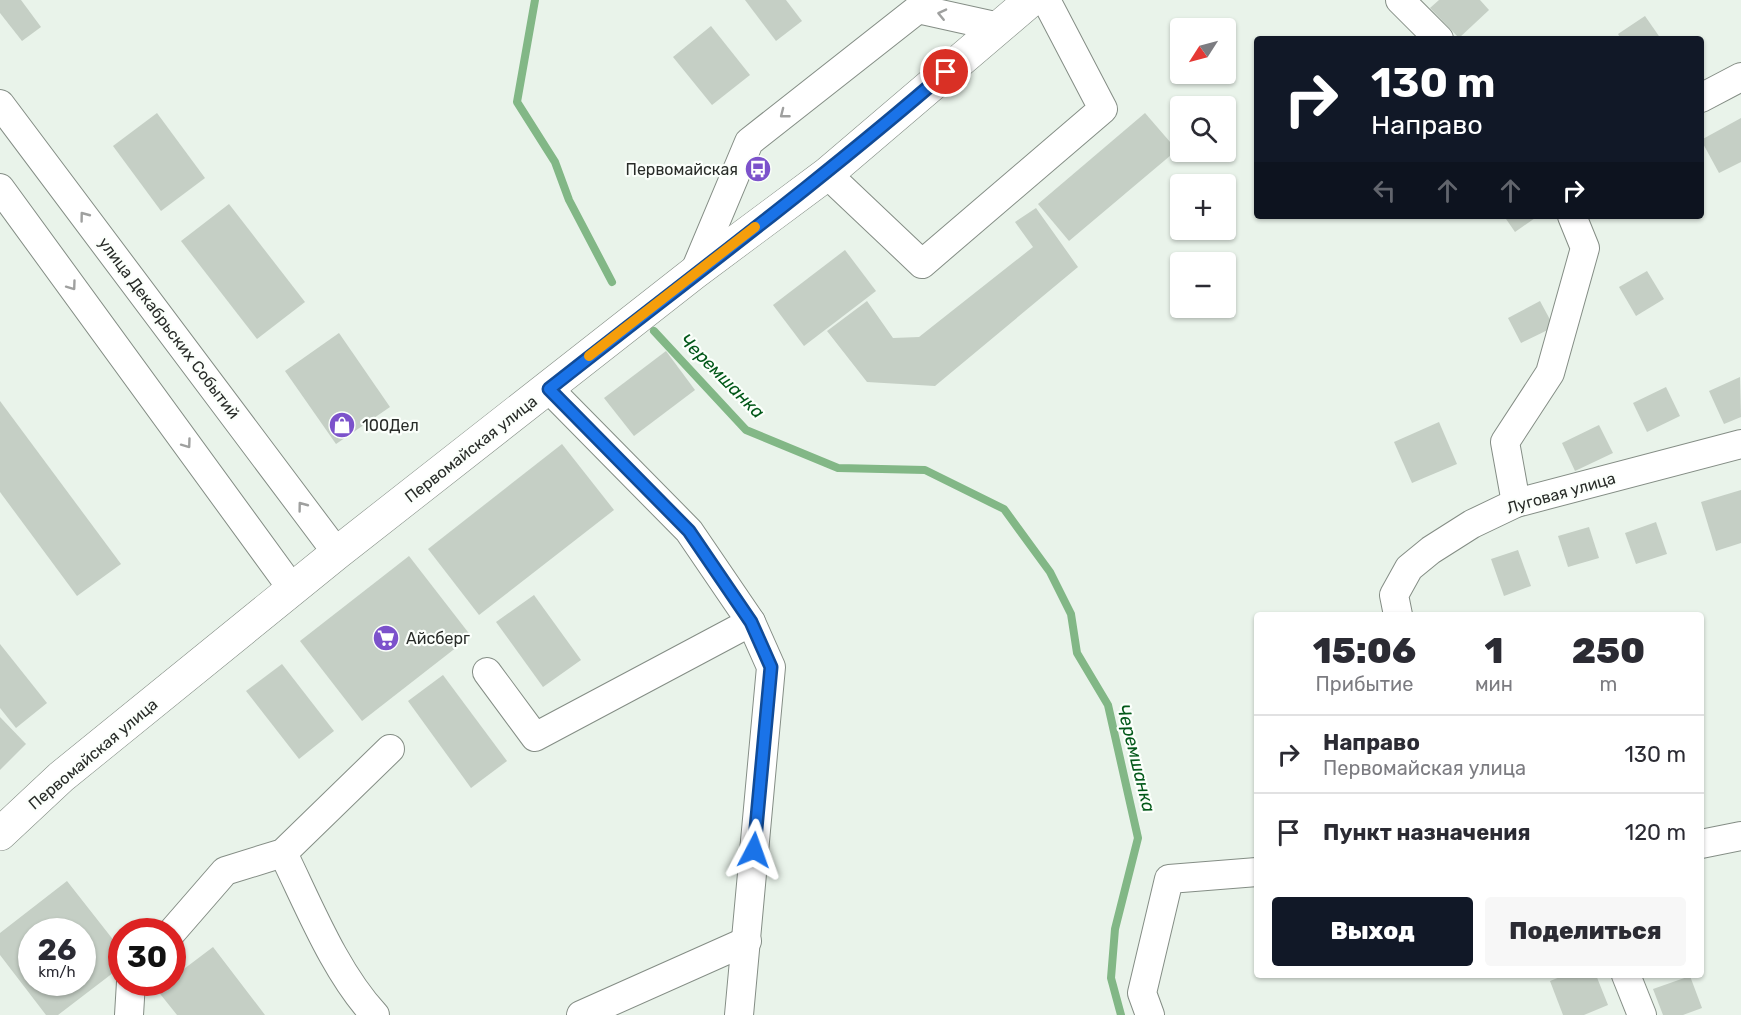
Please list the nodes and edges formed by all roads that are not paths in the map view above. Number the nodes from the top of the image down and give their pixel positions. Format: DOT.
graph roads {
  1 [pos="1030,0"];
  2 [pos="1046,0"];
  3 [pos="1400,0"];
  4 [pos="999,27"];
  5 [pos="1436,36"];
  6 [pos="1741,77"];
  7 [pos="1704,96"];
  8 [pos="0,104"];
  9 [pos="827,174"];
  10 [pos="0,188"];
  11 [pos="1573,219"];
  12 [pos="694,273"];
  13 [pos="549,389"];
  14 [pos="1741,444"];
  15 [pos="1516,503"];
  16 [pos="337,553"];
  17 [pos="293,590"];
  18 [pos="1397,612"];
  19 [pos="751,622"];
  20 [pos="487,672"];
  21 [pos="390,749"];
  22 [pos="0,834"];
  23 [pos="1741,836"];
  24 [pos="1704,843"];
  25 [pos="283,853"];
  26 [pos="1254,872"];
  27 [pos="184,918"];
  28 [pos="747,941"];
  29 [pos="1627,978"];
  30 [pos="130,996"];
  31 [pos="129,1015"];
  32 [pos="375,1015"];
  33 [pos="581,1015"];
  34 [pos="739,1015"];
  35 [pos="1150,1015"];
  36 [pos="1642,1015"];
  1 -- 4 [label="main road, Первомайская улица"];
  2 -- 9 [label="street"];
  3 -- 5 [label="street"];
  4 -- 9 [label="main road, Первомайская улица"];
  4 -- 12 [label="street, one-way"];
  6 -- 7 [label="street"];
  16 -- 8 [label="street, улица Декабрьских Событий, one-way"];
  9 -- 12 [label="main road, Первомайская улица"];
  10 -- 17 [label="street, one-way"];
  11 -- 15 [label="street"];
  12 -- 13 [label="main road, Первомайская улица"];
  13 -- 16 [label="main road, Первомайская улица"];
  13 -- 19 [label="street"];
  14 -- 15 [label="street, Луговая улица"];
  15 -- 18 [label="street, Луговая улица"];
  16 -- 17 [label="main road, Первомайская улица"];
  17 -- 22 [label="main road, Первомайская улица"];
  19 -- 20 [label="street"];
  19 -- 28 [label="street"];
  21 -- 25 [label="street"];
  23 -- 24 [label="street"];
  25 -- 27 [label="street"];
  25 -- 32 [label="street"];
  26 -- 35 [label="street"];
  28 -- 33 [label="street"];
  28 -- 34 [label="street"];
  29 -- 36 [label="street"];
  30 -- 31 [label="street"];
}
